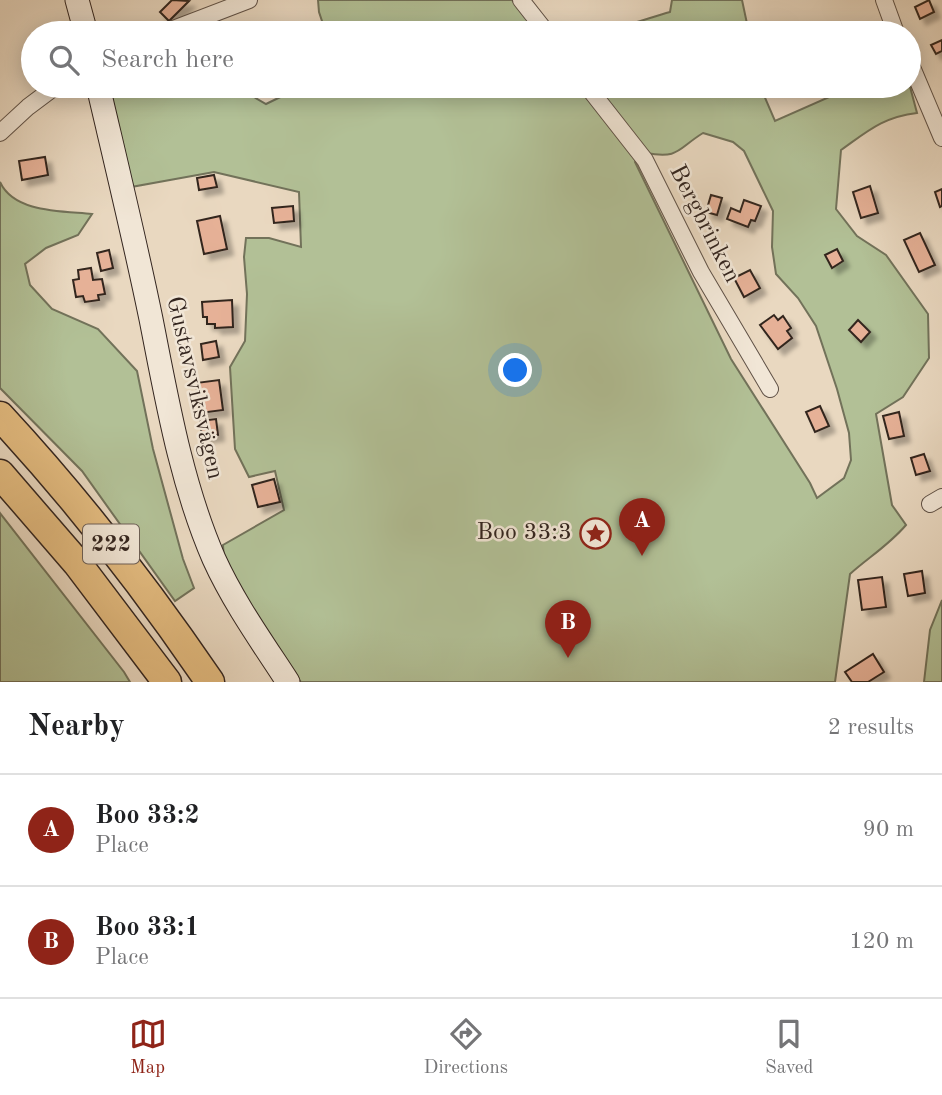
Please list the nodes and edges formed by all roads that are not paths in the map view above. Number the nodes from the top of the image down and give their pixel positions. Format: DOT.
graph roads {
  1 [pos="77,0"];
  2 [pos="249,0"];
  3 [pos="521,0"];
  4 [pos="884,0"];
  5 [pos="83,21"];
  6 [pos="194,21"];
  7 [pos="538,21"];
  8 [pos="892,21"];
  9 [pos="921,88"];
  10 [pos="40,98"];
  11 [pos="101,98"];
  12 [pos="596,98"];
  13 [pos="0,133"];
  14 [pos="942,138"];
  15 [pos="770,389"];
  16 [pos="0,416"];
  17 [pos="0,474"];
  18 [pos="167,682"];
  19 [pos="210,682"];
  20 [pos="288,682"];
  1 -- 5 [label="street"];
  2 -- 6 [label="street"];
  3 -- 7 [label="street"];
  4 -- 8 [label="street"];
  9 -- 14 [label="street"];
  10 -- 13 [label="street"];
  11 -- 20 [label="street, Gustavsviksvägen"];
  12 -- 15 [label="street, Bergbrinken"];
  16 -- 19 [label="highway, 222"];
  17 -- 18 [label="highway, 222"];
}
